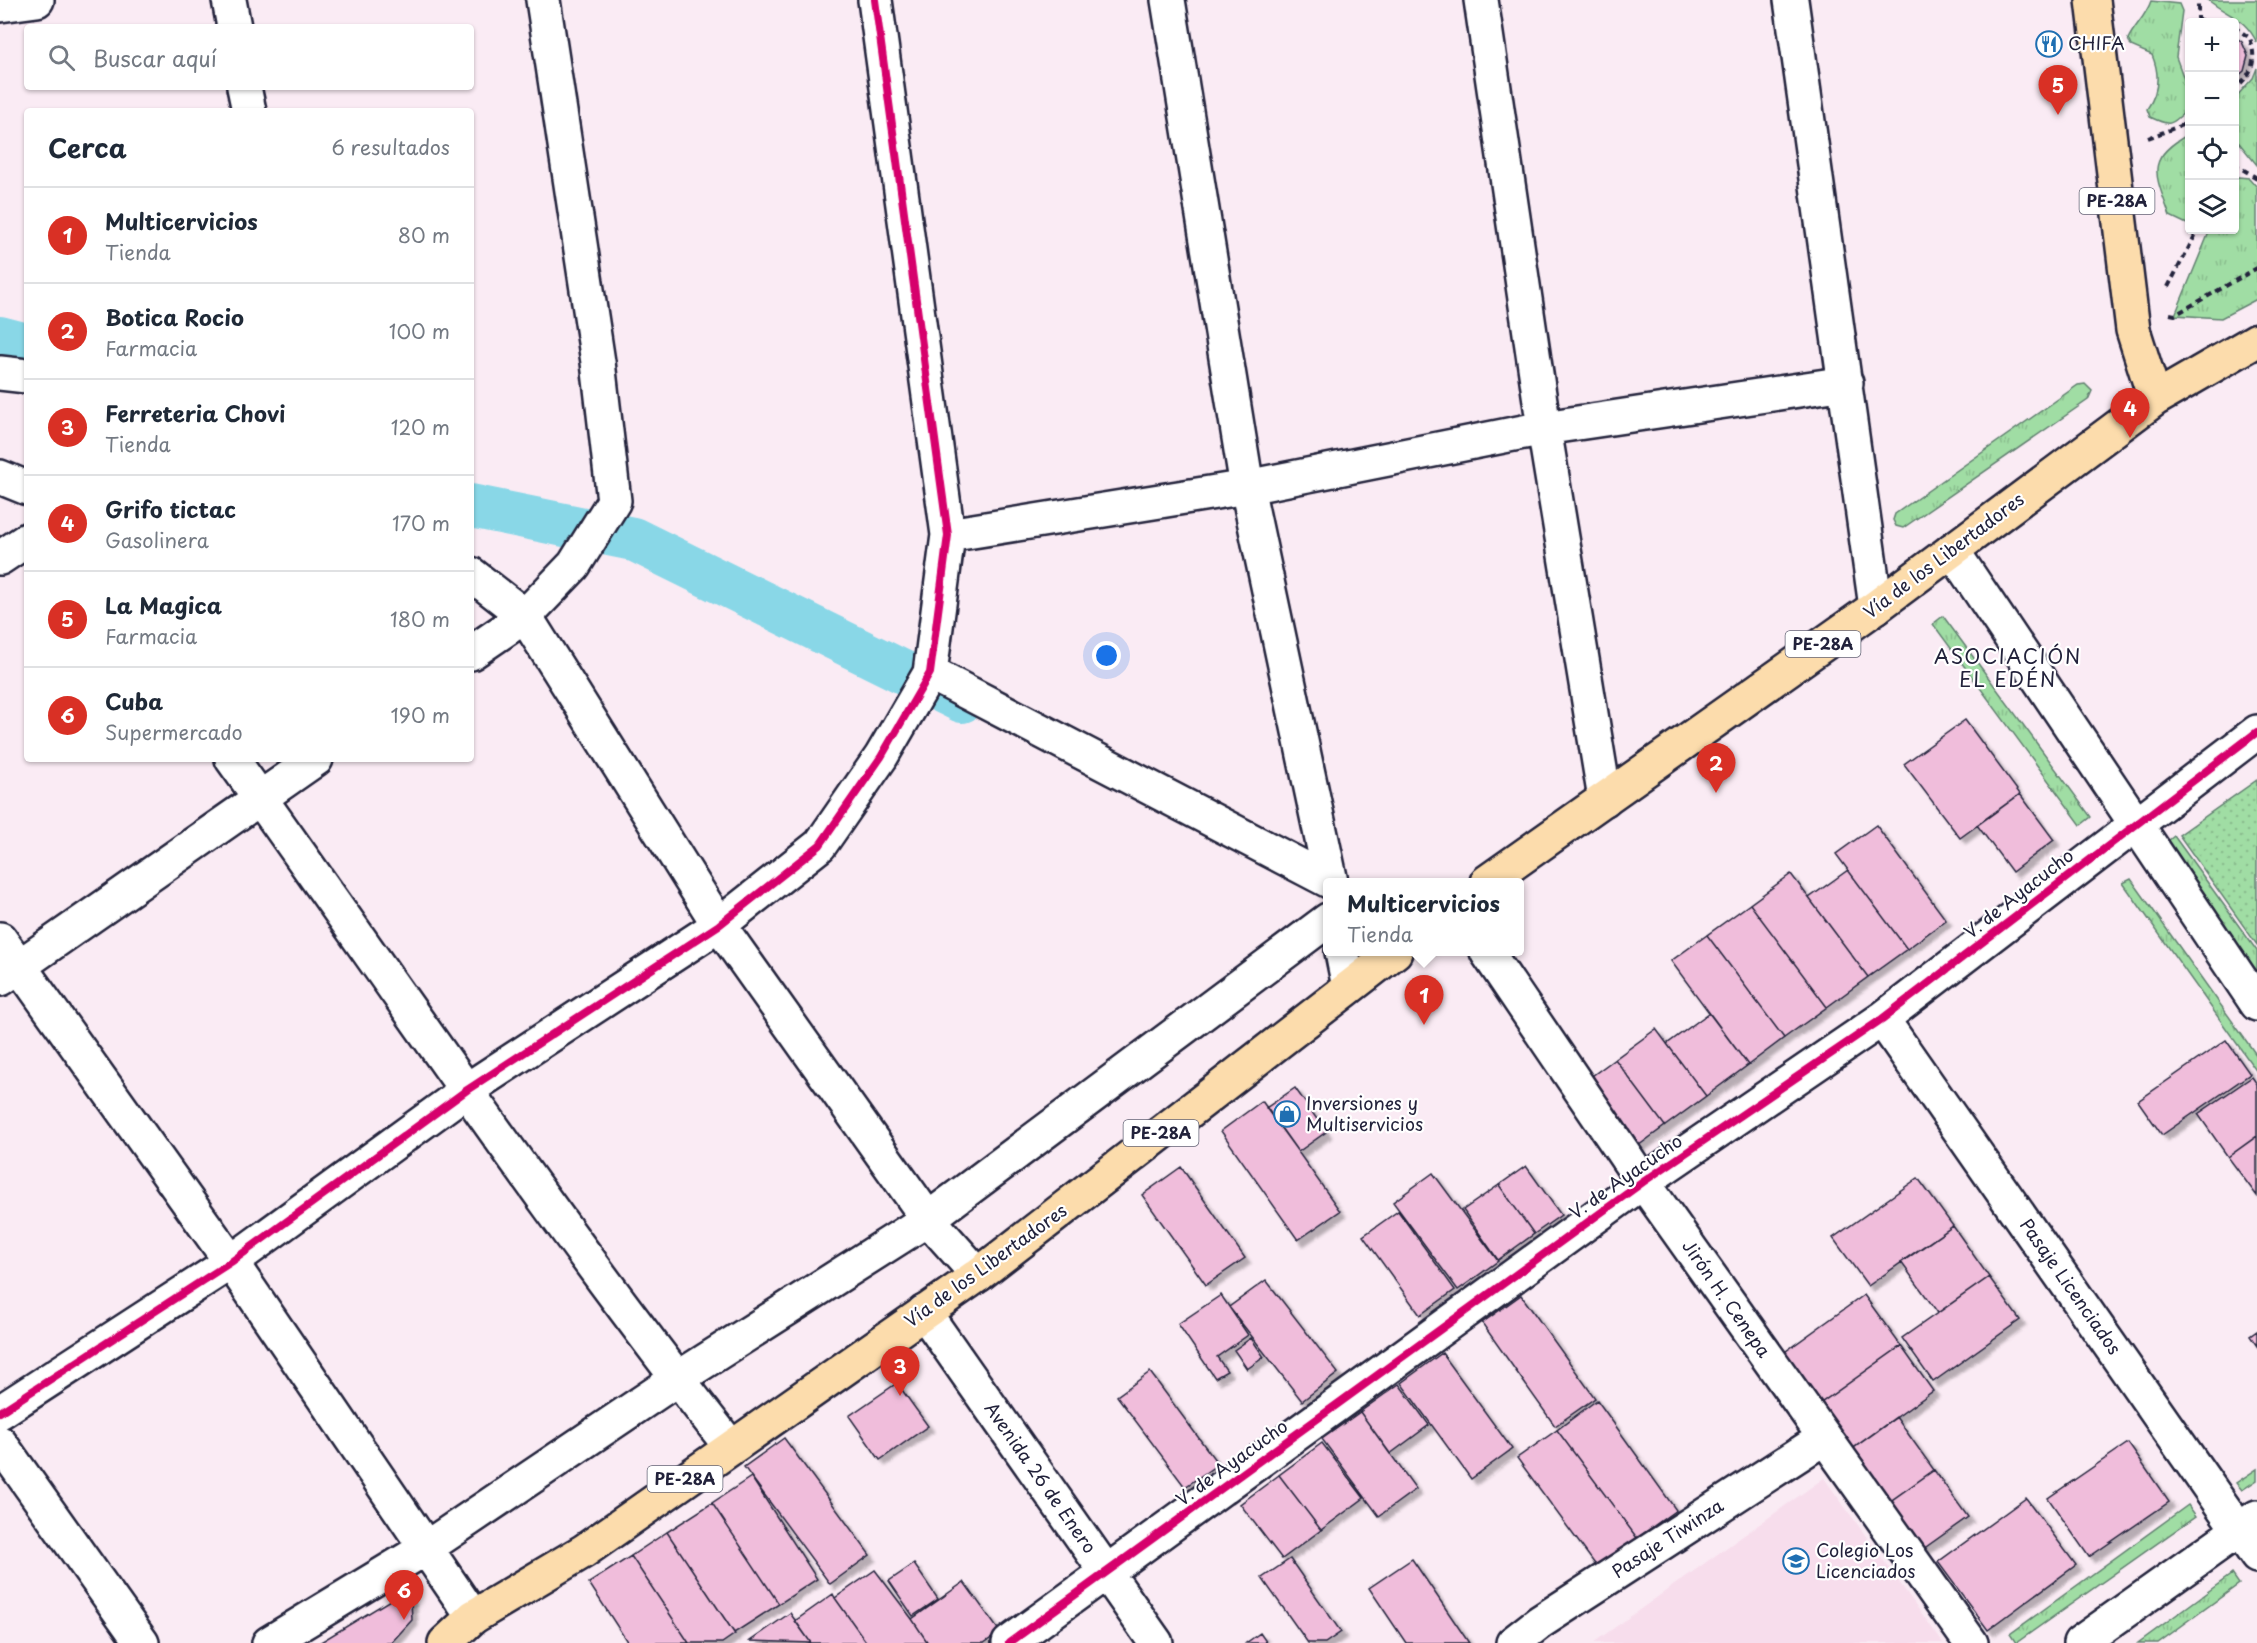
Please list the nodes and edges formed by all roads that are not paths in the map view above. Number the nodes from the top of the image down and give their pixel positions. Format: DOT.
graph roads {
  1 [pos="37,0"];
  2 [pos="229,0"];
  3 [pos="543,0"];
  4 [pos="875,0"];
  5 [pos="1168,0"];
  6 [pos="1481,0"];
  7 [pos="1791,0"];
  8 [pos="2093,0"];
  9 [pos="0,5"];
  10 [pos="233,24"];
  11 [pos="245,90"];
  12 [pos="248,108"];
  13 [pos="2257,340"];
  14 [pos="0,373"];
  15 [pos="24,376"];
  16 [pos="1846,383"];
  17 [pos="2155,399"];
  18 [pos="1544,428"];
  19 [pos="0,477"];
  20 [pos="24,487"];
  21 [pos="1247,487"];
  22 [pos="948,535"];
  23 [pos="24,542"];
  24 [pos="1952,550"];
  25 [pos="0,558"];
  26 [pos="474,576"];
  27 [pos="1876,607"];
  28 [pos="525,616"];
  29 [pos="474,651"];
  30 [pos="930,673"];
  31 [pos="2257,732"];
  32 [pos="234,762"];
  33 [pos="312,762"];
  34 [pos="260,797"];
  35 [pos="1605,799"];
  36 [pos="2135,823"];
  37 [pos="1323,878"];
  38 [pos="1330,878"];
  39 [pos="1493,878"];
  40 [pos="1323,924"];
  41 [pos="719,925"];
  42 [pos="0,939"];
  43 [pos="1343,956"];
  44 [pos="1389,956"];
  45 [pos="1490,956"];
  46 [pos="9,973"];
  47 [pos="1349,987"];
  48 [pos="2257,1004"];
  49 [pos="1882,1019"];
  50 [pos="467,1090"];
  51 [pos="1643,1182"];
  52 [pos="928,1219"];
  53 [pos="231,1262"];
  54 [pos="978,1275"];
  55 [pos="924,1312"];
  56 [pos="677,1379"];
  57 [pos="0,1412"];
  58 [pos="1824,1438"];
  59 [pos="0,1443"];
  60 [pos="731,1447"];
  61 [pos="2251,1534"];
  62 [pos="426,1548"];
  63 [pos="1107,1573"];
  64 [pos="473,1617"];
  65 [pos="1547,1633"];
  66 [pos="142,1643"];
  67 [pos="269,1643"];
  68 [pos="445,1643"];
  69 [pos="1009,1643"];
  70 [pos="1156,1643"];
  71 [pos="1513,1643"];
  72 [pos="1971,1643"];
  73 [pos="2080,1643"];
  1 -- 9 [label="street"];
  2 -- 10 [label="street"];
  3 -- 28 [label="street"];
  4 -- 22 [label="street"];
  5 -- 21 [label="street"];
  6 -- 18 [label="street"];
  7 -- 16 [label="street"];
  8 -- 17 [label="highway, PE-28A"];
  11 -- 12 [label="street"];
  13 -- 17 [label="highway, Vía de los Libertadores / PE-28A"];
  14 -- 15 [label="street"];
  16 -- 18 [label="street"];
  16 -- 27 [label="street"];
  17 -- 24 [label="highway, Vía de los Libertadores / PE-28A"];
  18 -- 21 [label="street"];
  18 -- 35 [label="street"];
  19 -- 20 [label="street"];
  21 -- 22 [label="street"];
  21 -- 38 [label="street"];
  22 -- 30 [label="street"];
  23 -- 25 [label="street"];
  24 -- 27 [label="highway, Vía de los Libertadores / PE-28A"];
  24 -- 36 [label="street"];
  26 -- 28 [label="street"];
  27 -- 35 [label="highway, Vía de los Libertadores / PE-28A"];
  28 -- 29 [label="street"];
  28 -- 41 [label="street"];
  30 -- 37 [label="street"];
  30 -- 41 [label="street"];
  31 -- 36 [label="street, V. de Ayacucho"];
  32 -- 34 [label="street"];
  33 -- 34 [label="street"];
  34 -- 46 [label="street"];
  34 -- 50 [label="street"];
  35 -- 39 [label="highway, Vía de los Libertadores / PE-28A"];
  36 -- 48 [label="street"];
  36 -- 49 [label="street, V. de Ayacucho"];
  40 -- 52 [label="street"];
  41 -- 50 [label="street"];
  41 -- 52 [label="street"];
  42 -- 46 [label="street"];
  43 -- 47 [label="street"];
  44 -- 47 [label="highway, Vía de los Libertadores / PE-28A"];
  45 -- 51 [label="street, Jirón H. Cenepa"];
  46 -- 53 [label="street"];
  47 -- 54 [label="highway, Vía de los Libertadores / PE-28A"];
  49 -- 51 [label="street, V. de Ayacucho"];
  49 -- 61 [label="street, Pasaje Licenciados"];
  50 -- 53 [label="street"];
  50 -- 56 [label="street"];
  51 -- 58 [label="street, Jirón H. Cenepa"];
  51 -- 63 [label="street, V. de Ayacucho"];
  52 -- 54 [label="street"];
  52 -- 56 [label="street"];
  53 -- 57 [label="street"];
  53 -- 62 [label="street"];
  54 -- 55 [label="highway, Vía de los Libertadores / PE-28A"];
  55 -- 60 [label="highway, Vía de los Libertadores / PE-28A"];
  55 -- 63 [label="street, Avenida 26 de Enero"];
  56 -- 60 [label="street"];
  56 -- 62 [label="street"];
  58 -- 65 [label="street, Pasaje Tiwinza"];
  58 -- 72 [label="street, Jirón H. Cenepa"];
  59 -- 66 [label="street"];
  60 -- 64 [label="highway, Vía de los Libertadores / PE-28A"];
  61 -- 73 [label="street"];
  62 -- 64 [label="street"];
  62 -- 67 [label="street"];
  63 -- 69 [label="street, V. de Ayacucho"];
  63 -- 70 [label="street, Avenida 26 de Enero"];
  64 -- 68 [label="highway, Vía de los Libertadores / PE-28A"];
  65 -- 71 [label="street, Pasaje Tiwinza"];
}
